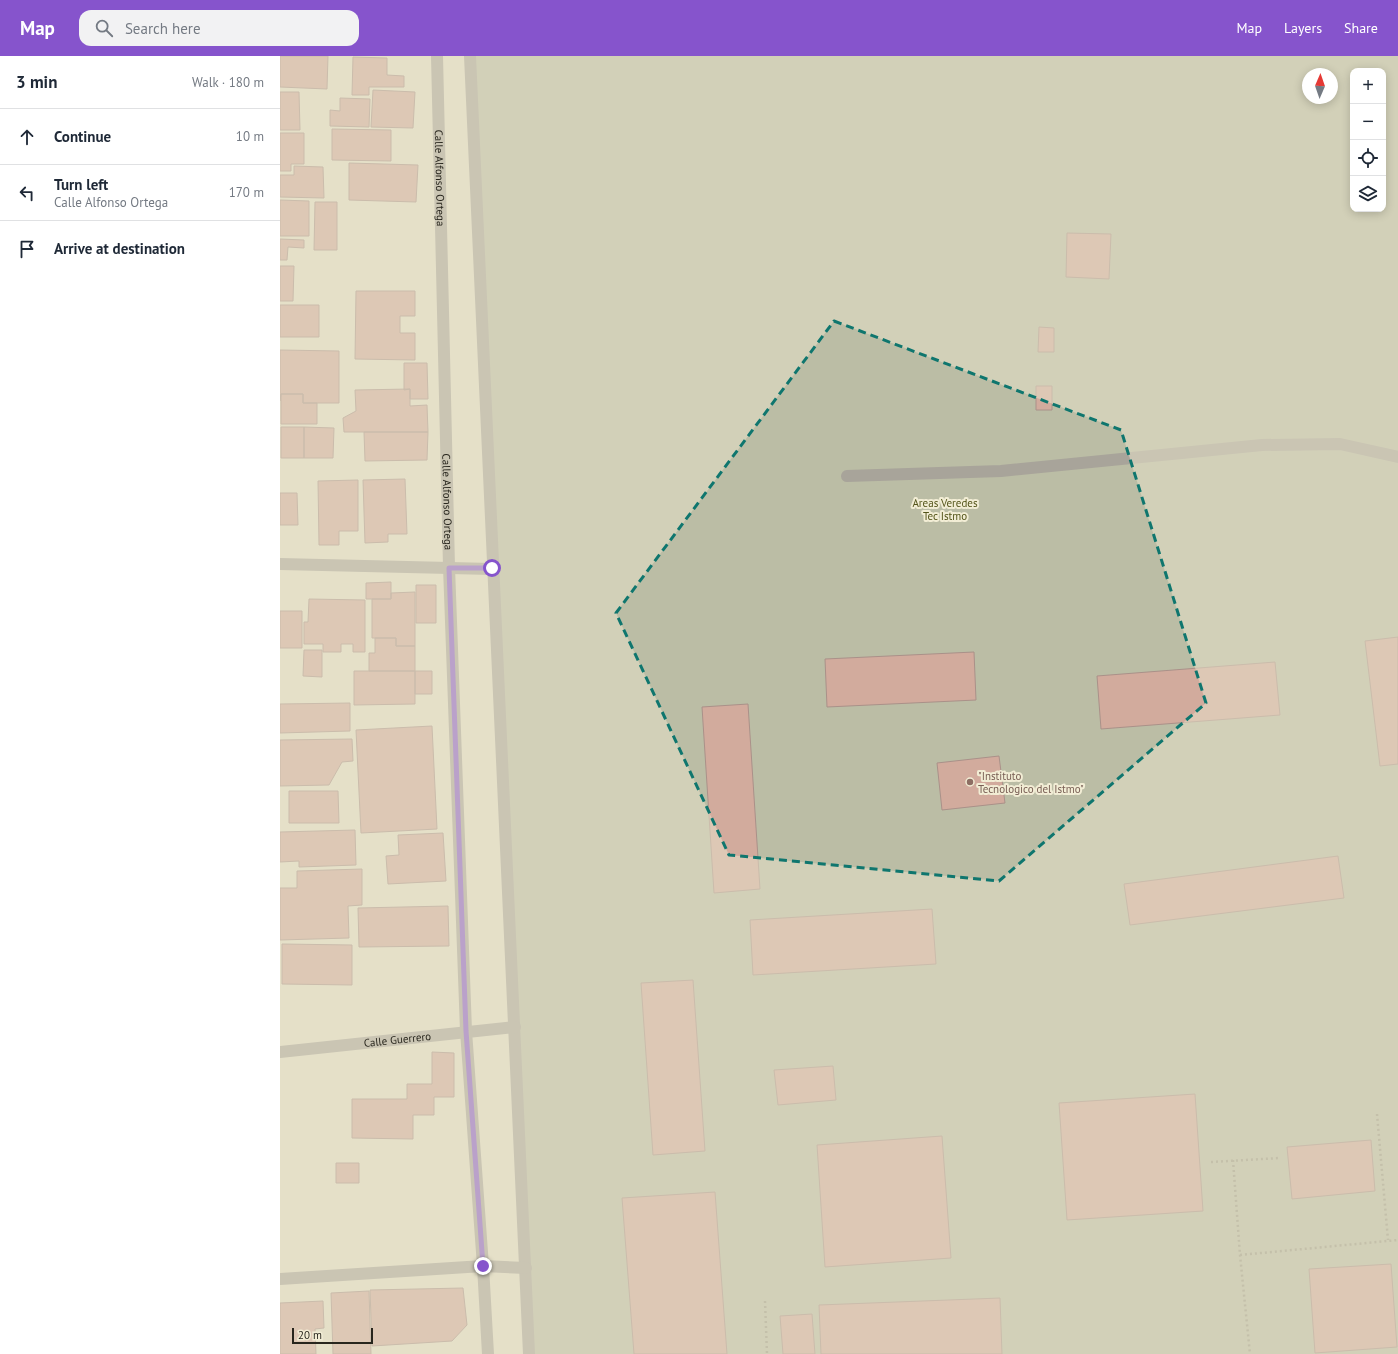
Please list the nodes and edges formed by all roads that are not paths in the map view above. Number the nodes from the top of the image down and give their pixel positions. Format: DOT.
graph roads {
  1 [pos="437,56"];
  2 [pos="470,56"];
  3 [pos="1398,457"];
  4 [pos="847,476"];
  5 [pos="280,564"];
  6 [pos="449,568"];
  7 [pos="492,568"];
  8 [pos="514,1027"];
  9 [pos="466,1031"];
  10 [pos="280,1052"];
  11 [pos="483,1266"];
  12 [pos="526,1268"];
  13 [pos="280,1279"];
  14 [pos="488,1354"];
  15 [pos="529,1354"];
  1 -- 6 [label="street, Calle Alfonso Ortega"];
  2 -- 7 [label="street"];
  3 -- 4 [label="street"];
  5 -- 6 [label="street"];
  6 -- 7 [label="street"];
  6 -- 9 [label="street, Calle Alfonso Ortega"];
  7 -- 8 [label="street"];
  8 -- 9 [label="street, Calle Guerrero"];
  8 -- 12 [label="street"];
  9 -- 10 [label="street, Calle Guerrero"];
  9 -- 11 [label="street, Calle Alfonso Ortega"];
  11 -- 12 [label="street"];
  11 -- 13 [label="street"];
  11 -- 14 [label="street, Calle Alfonso Ortega"];
  12 -- 15 [label="street"];
}
